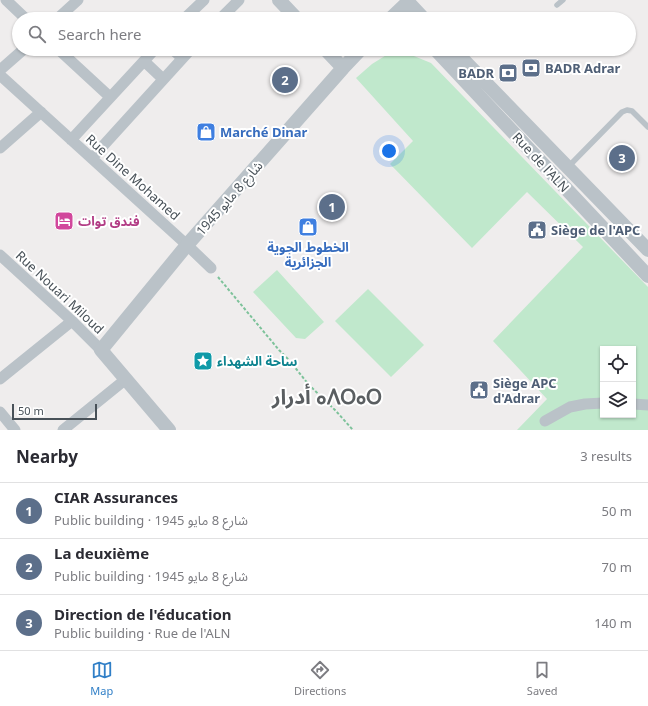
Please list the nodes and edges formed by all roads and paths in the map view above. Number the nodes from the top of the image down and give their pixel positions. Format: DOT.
graph roads {
  1 [pos="6,0"];
  2 [pos="78,0"];
  3 [pos="204,0"];
  4 [pos="239,0"];
  5 [pos="279,0"];
  6 [pos="563,0"];
  7 [pos="557,5"];
  8 [pos="401,7"];
  9 [pos="19,12"];
  10 [pos="65,12"];
  11 [pos="191,12"];
  12 [pos="227,12"];
  13 [pos="290,12"];
  14 [pos="411,12"];
  15 [pos="16,56"];
  16 [pos="66,56"];
  17 [pos="149,56"];
  18 [pos="332,56"];
  19 [pos="354,56"];
  20 [pos="441,56"];
  21 [pos="460,56"];
  22 [pos="182,58"];
  23 [pos="144,61"];
  24 [pos="343,68"];
  25 [pos="0,70"];
  26 [pos="0,75"];
  27 [pos="163,79"];
  28 [pos="110,97"];
  29 [pos="41,112"];
  30 [pos="648,127"];
  31 [pos="71,140"];
  32 [pos="0,148"];
  33 [pos="92,158"];
  34 [pos="567,167"];
  35 [pos="611,212"];
  36 [pos="599,224"];
  37 [pos="187,244"];
  38 [pos="648,250"];
  39 [pos="0,255"];
  40 [pos="211,268"];
  41 [pos="648,276"];
  42 [pos="72,321"];
  43 [pos="101,350"];
  44 [pos="0,379"];
  45 [pos="126,379"];
  46 [pos="600,403"];
  47 [pos="636,404"];
  48 [pos="648,405"];
  49 [pos="0,412"];
  50 [pos="545,421"];
  51 [pos="15,430"];
  52 [pos="63,430"];
  53 [pos="169,430"];
  54 [pos="353,430"];
  1 -- 9 [label="street"];
  2 -- 10 [label="street"];
  3 -- 11 [label="street"];
  4 -- 12 [label="street"];
  5 -- 13 [label="street"];
  6 -- 7 [label="lane"];
  8 -- 14 [label="street"];
  15 -- 25 [label="street"];
  16 -- 28 [label="street"];
  17 -- 23 [label="street"];
  18 -- 24 [label="street"];
  19 -- 24 [label="street, شارع 8 مايو 1945"];
  20 -- 36 [label="street, Rue de l'ALN"];
  21 -- 34 [label="street, Rue de l'ALN"];
  22 -- 27 [label="street"];
  23 -- 27 [label="street"];
  23 -- 28 [label="street"];
  24 -- 37 [label="street, شارع 8 مايو 1945"];
  26 -- 29 [label="street, Rue Dine Mohamed"];
  27 -- 33 [label="street"];
  28 -- 31 [label="street"];
  29 -- 31 [label="street, Rue Dine Mohamed"];
  29 -- 32 [label="street"];
  30 -- 34 [label="lane"];
  31 -- 33 [label="street, Rue Dine Mohamed"];
  33 -- 37 [label="street, Rue Dine Mohamed"];
  34 -- 35 [label="street, Rue de l'ALN"];
  35 -- 36 [label="street"];
  35 -- 38 [label="street, Rue de l'ALN"];
  36 -- 41 [label="street, Rue de l'ALN"];
  37 -- 40 [label="street, Rue Dine Mohamed"];
  37 -- 43 [label="street, شارع 8 مايو 1945"];
  39 -- 42 [label="street, Rue Nouari Miloud"];
  40 -- 54 [label="path"];
  42 -- 43 [label="street, Rue Nouari Miloud"];
  42 -- 44 [label="street"];
  43 -- 45 [label="street"];
  45 -- 52 [label="street"];
  45 -- 53 [label="street"];
  46 -- 50 [label="street"];
  47 -- 48 [label="street"];
  49 -- 51 [label="street"];
}
